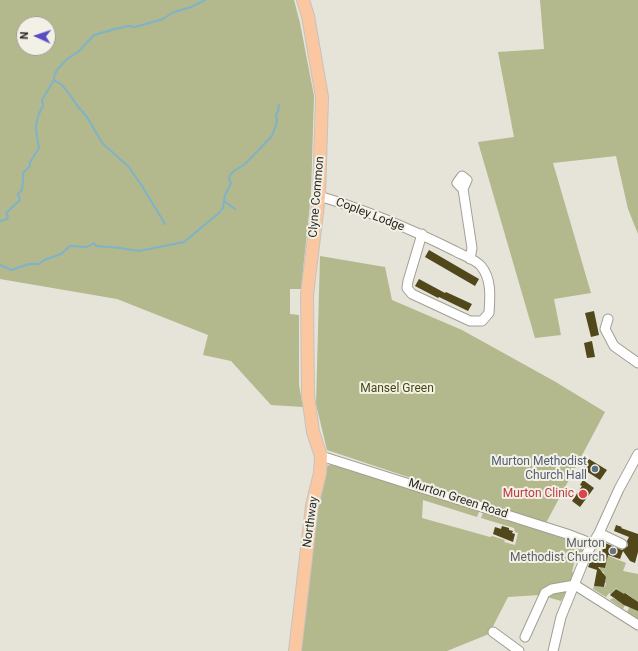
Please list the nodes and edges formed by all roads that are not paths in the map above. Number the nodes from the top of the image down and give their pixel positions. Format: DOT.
graph roads {
  1 [pos="303,0"];
  2 [pos="463,189"];
  3 [pos="319,196"];
  4 [pos="422,234"];
  5 [pos="470,259"];
  6 [pos="608,319"];
  7 [pos="638,362"];
  8 [pos="308,395"];
  9 [pos="638,454"];
  10 [pos="321,456"];
  11 [pos="600,533"];
  12 [pos="593,544"];
  13 [pos="622,544"];
  14 [pos="575,585"];
  15 [pos="638,625"];
  16 [pos="493,632"];
  17 [pos="525,637"];
  18 [pos="295,651"];
  19 [pos="519,651"];
  20 [pos="553,651"];
  1 -- 3 [label="main road, Clyne Common"];
  2 -- 5 [label="street"];
  3 -- 4 [label="street, Copley Lodge"];
  3 -- 8 [label="main road, Clyne Common"];
  4 -- 5 [label="street, Copley Lodge"];
  4 -- 5 [label="street, Copley Lodge"];
  6 -- 7 [label="street"];
  8 -- 10 [label="main road, Northway"];
  9 -- 11 [label="street"];
  10 -- 12 [label="street, Murton Green Road"];
  10 -- 18 [label="main road, Northway"];
  11 -- 12 [label="street"];
  11 -- 13 [label="street"];
  12 -- 14 [label="street"];
  14 -- 15 [label="street"];
  14 -- 17 [label="street"];
  14 -- 20 [label="street"];
  16 -- 19 [label="street"];
}
